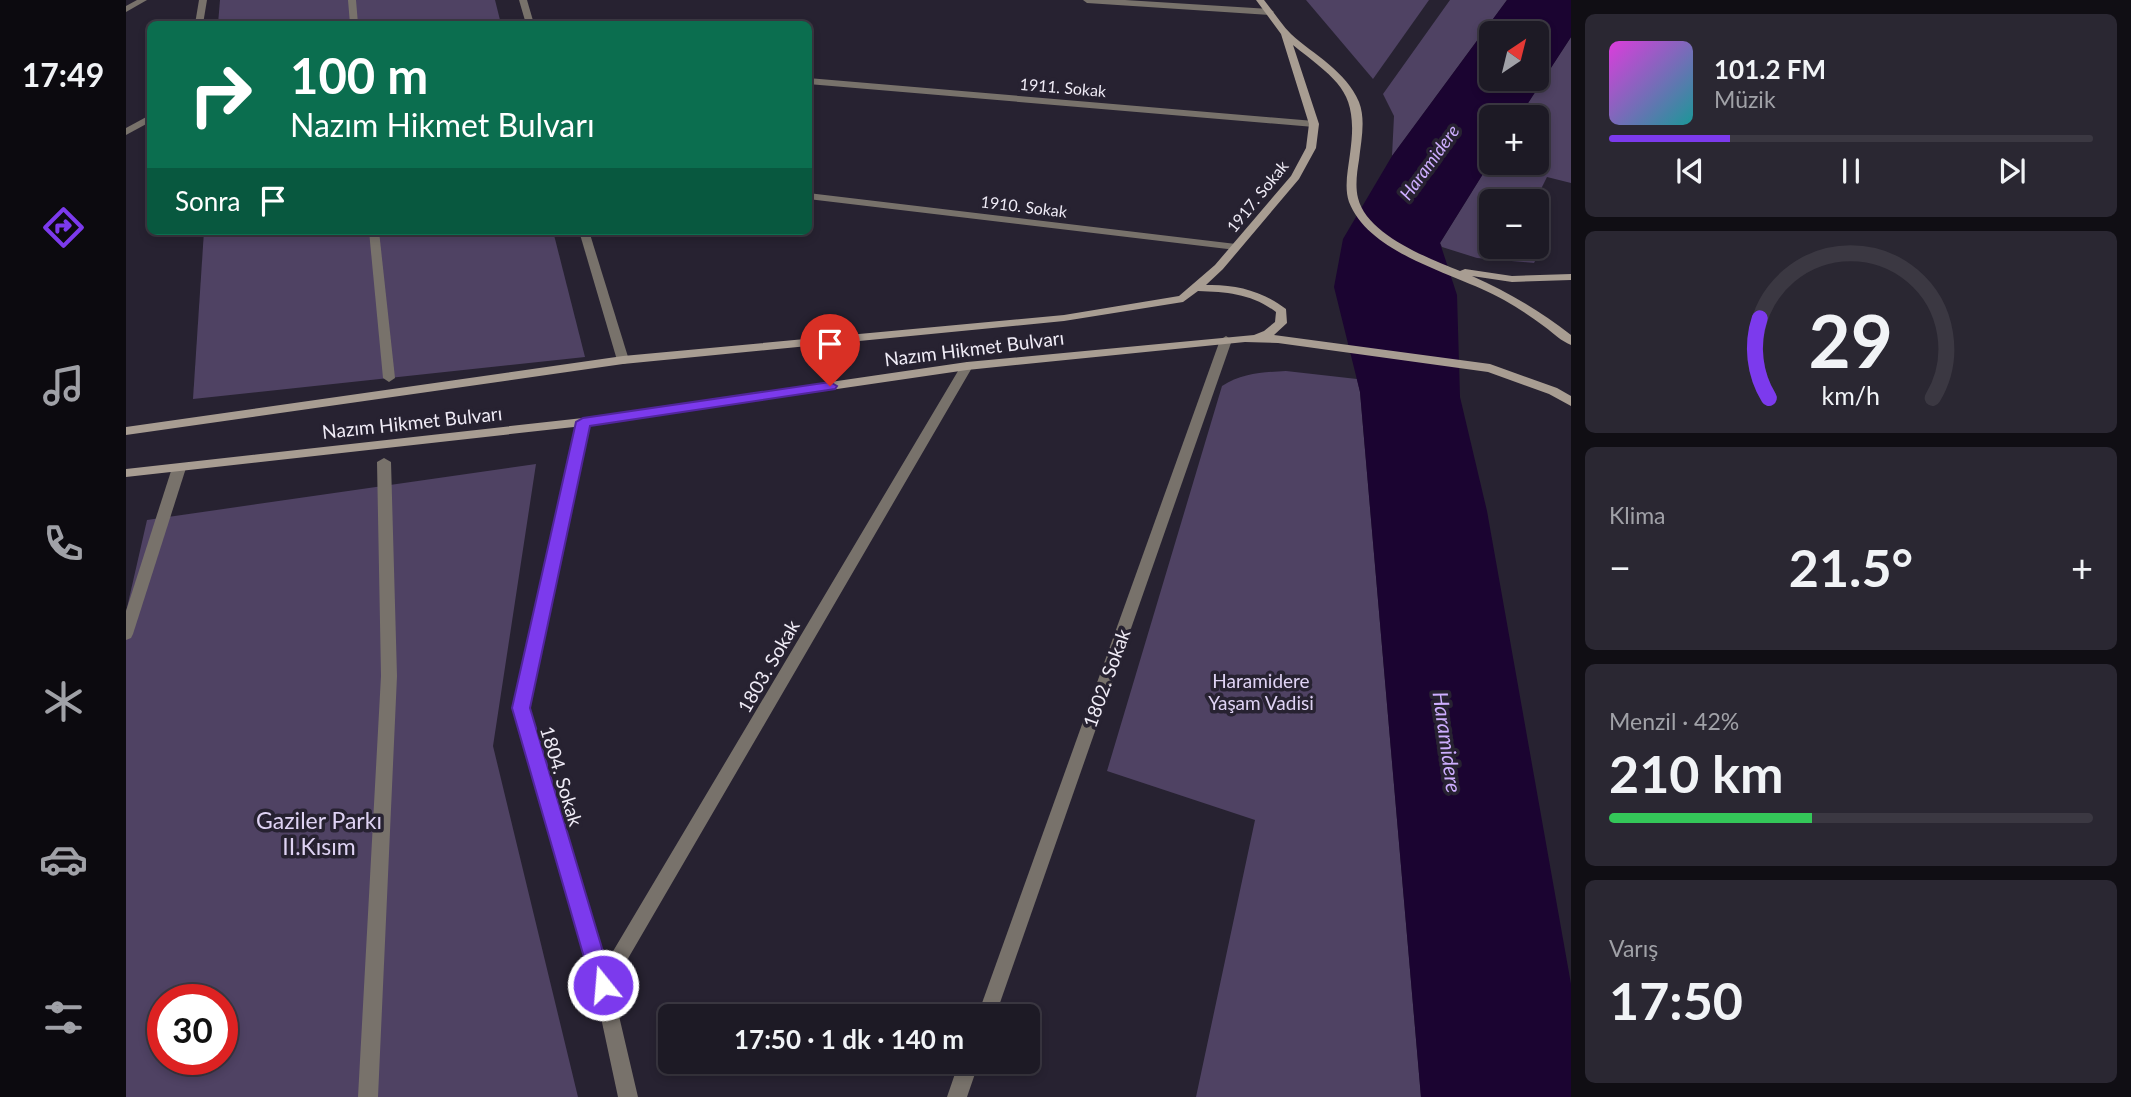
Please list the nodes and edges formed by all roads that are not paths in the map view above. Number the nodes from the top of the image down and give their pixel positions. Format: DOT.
graph roads {
  1 [pos="143,0"];
  2 [pos="203,0"];
  3 [pos="352,0"];
  4 [pos="523,0"];
  5 [pos="1087,0"];
  6 [pos="1260,0"];
  7 [pos="126,9"];
  8 [pos="1270,12"];
  9 [pos="200,21"];
  10 [pos="354,21"];
  11 [pos="529,21"];
  12 [pos="1284,32"];
  13 [pos="812,81"];
  14 [pos="147,120"];
  15 [pos="1314,124"];
  16 [pos="126,132"];
  17 [pos="812,196"];
  18 [pos="374,235"];
  19 [pos="585,235"];
  20 [pos="1236,247"];
  21 [pos="1439,266"];
  22 [pos="1571,277"];
  23 [pos="1199,288"];
  24 [pos="1245,338"];
  25 [pos="1226,340"];
  26 [pos="1571,341"];
  27 [pos="623,360"];
  28 [pos="967,366"];
  29 [pos="388,378"];
  30 [pos="1571,402"];
  31 [pos="583,422"];
  32 [pos="126,431"];
  33 [pos="384,462"];
  34 [pos="179,468"];
  35 [pos="126,473"];
  36 [pos="126,634"];
  37 [pos="603,985"];
  38 [pos="991,1004"];
  39 [pos="966,1074"];
  40 [pos="368,1097"];
  41 [pos="628,1097"];
  42 [pos="957,1097"];
  1 -- 7 [label="street"];
  2 -- 9 [label="street"];
  3 -- 10 [label="street"];
  4 -- 11 [label="street"];
  5 -- 8 [label="street"];
  6 -- 8 [label="main road"];
  8 -- 12 [label="main road"];
  12 -- 15 [label="main road"];
  12 -- 21 [label="main road"];
  13 -- 15 [label="street, 1911. Sokak"];
  14 -- 16 [label="street"];
  15 -- 20 [label="main road, 1917. Sokak"];
  17 -- 20 [label="street, 1910. Sokak"];
  18 -- 29 [label="street"];
  19 -- 27 [label="street"];
  20 -- 23 [label="main road, 1917. Sokak"];
  21 -- 22 [label="main road"];
  21 -- 26 [label="main road"];
  23 -- 24 [label="main road"];
  23 -- 27 [label="main road, Nazım Hikmet Bulvarı"];
  24 -- 25 [label="main road, Nazım Hikmet Bulvarı"];
  24 -- 30 [label="main road, Nazım Hikmet Bulvarı"];
  25 -- 28 [label="main road, Nazım Hikmet Bulvarı"];
  25 -- 38 [label="street, 1802. Sokak"];
  27 -- 32 [label="main road, Nazım Hikmet Bulvarı"];
  28 -- 31 [label="main road, Nazım Hikmet Bulvarı"];
  28 -- 37 [label="street, 1803. Sokak"];
  31 -- 34 [label="main road, Nazım Hikmet Bulvarı"];
  31 -- 37 [label="street, 1804. Sokak"];
  33 -- 40 [label="street"];
  34 -- 35 [label="main road, Nazım Hikmet Bulvarı"];
  34 -- 36 [label="street"];
  37 -- 41 [label="street, 1804. Sokak"];
  39 -- 42 [label="street"];
}
